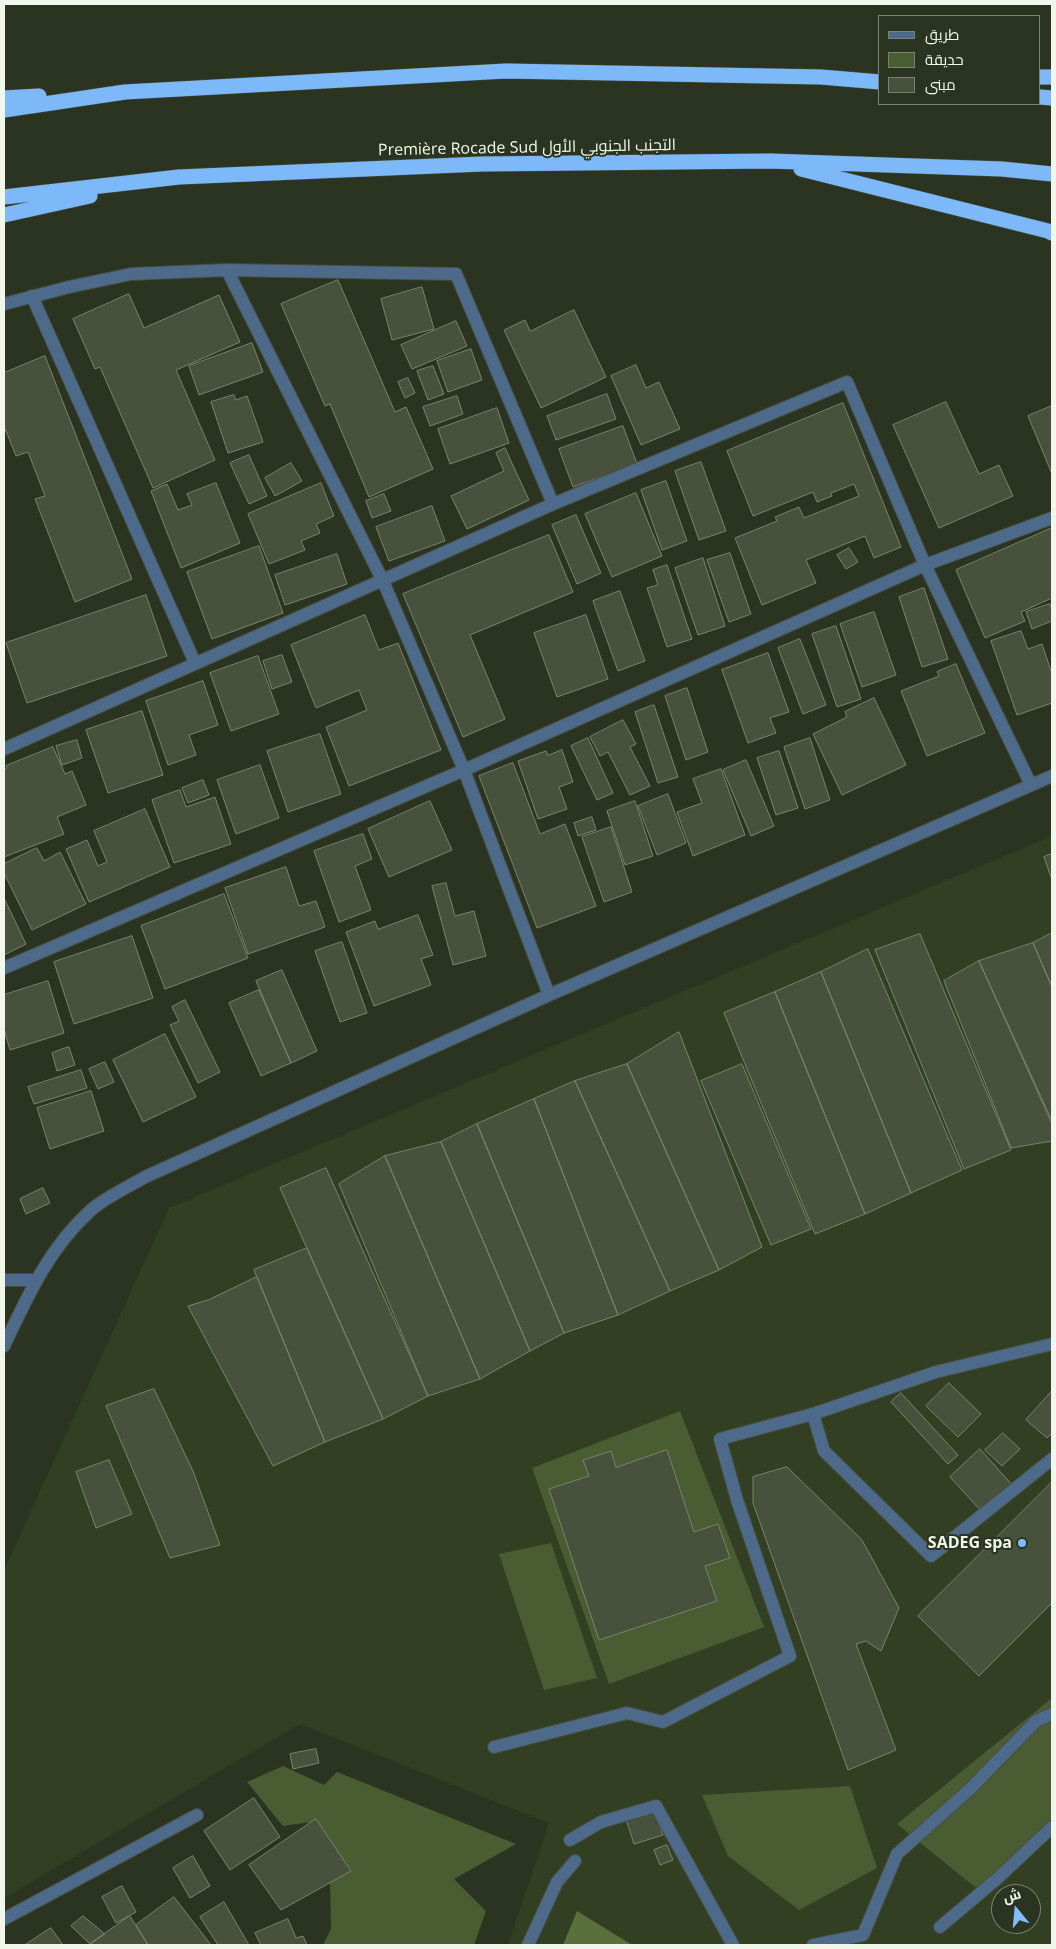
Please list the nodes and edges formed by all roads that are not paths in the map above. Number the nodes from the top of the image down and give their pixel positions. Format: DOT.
graph roads {
  1 [pos="821,76"];
  2 [pos="878,76"];
  3 [pos="878,82"];
  4 [pos="125,92"];
  5 [pos="4,98"];
  6 [pos="4,110"];
  7 [pos="770,161"];
  8 [pos="1052,174"];
  9 [pos="179,177"];
  10 [pos="4,197"];
  11 [pos="4,214"];
  12 [pos="1052,234"];
  13 [pos="227,270"];
  14 [pos="32,296"];
  15 [pos="4,304"];
  16 [pos="553,504"];
  17 [pos="1052,518"];
  18 [pos="925,565"];
  19 [pos="383,581"];
  20 [pos="195,663"];
  21 [pos="4,749"];
  22 [pos="464,770"];
  23 [pos="1052,776"];
  24 [pos="1031,786"];
  25 [pos="4,968"];
  26 [pos="549,995"];
  27 [pos="4,1280"];
  28 [pos="35,1280"];
  29 [pos="1052,1344"];
  30 [pos="4,1346"];
  31 [pos="813,1414"];
  32 [pos="1052,1459"];
  33 [pos="1052,1714"];
  34 [pos="494,1747"];
  35 [pos="197,1815"];
  36 [pos="1052,1827"];
  37 [pos="570,1840"];
  38 [pos="575,1861"];
  39 [pos="4,1919"];
  40 [pos="940,1927"];
  41 [pos="528,1945"];
  42 [pos="733,1945"];
  43 [pos="813,1945"];
  1 -- 2 [label="highway"];
  1 -- 3 [label="highway"];
  1 -- 4 [label="highway"];
  4 -- 5 [label="highway"];
  4 -- 6 [label="highway"];
  7 -- 8 [label="highway, Première Rocade Sud التجنب الجنوبي الأول"];
  7 -- 9 [label="highway, Première Rocade Sud التجنب الجنوبي الأول"];
  7 -- 12 [label="highway"];
  9 -- 10 [label="highway, Première Rocade Sud التجنب الجنوبي الأول"];
  9 -- 11 [label="highway"];
  13 -- 14 [label="street"];
  13 -- 16 [label="street"];
  13 -- 19 [label="street"];
  14 -- 15 [label="street"];
  14 -- 20 [label="street"];
  16 -- 18 [label="street"];
  16 -- 19 [label="street"];
  17 -- 18 [label="street"];
  18 -- 22 [label="street"];
  18 -- 24 [label="street"];
  19 -- 20 [label="street"];
  19 -- 22 [label="street"];
  20 -- 21 [label="street"];
  22 -- 25 [label="street"];
  22 -- 26 [label="street"];
  23 -- 24 [label="street"];
  24 -- 26 [label="street"];
  26 -- 28 [label="street"];
  27 -- 28 [label="street"];
  28 -- 30 [label="street"];
  29 -- 31 [label="street"];
  31 -- 32 [label="street"];
  31 -- 34 [label="street"];
  33 -- 43 [label="street"];
  35 -- 39 [label="street"];
  36 -- 40 [label="street"];
  37 -- 42 [label="street"];
  38 -- 41 [label="street"];
}
